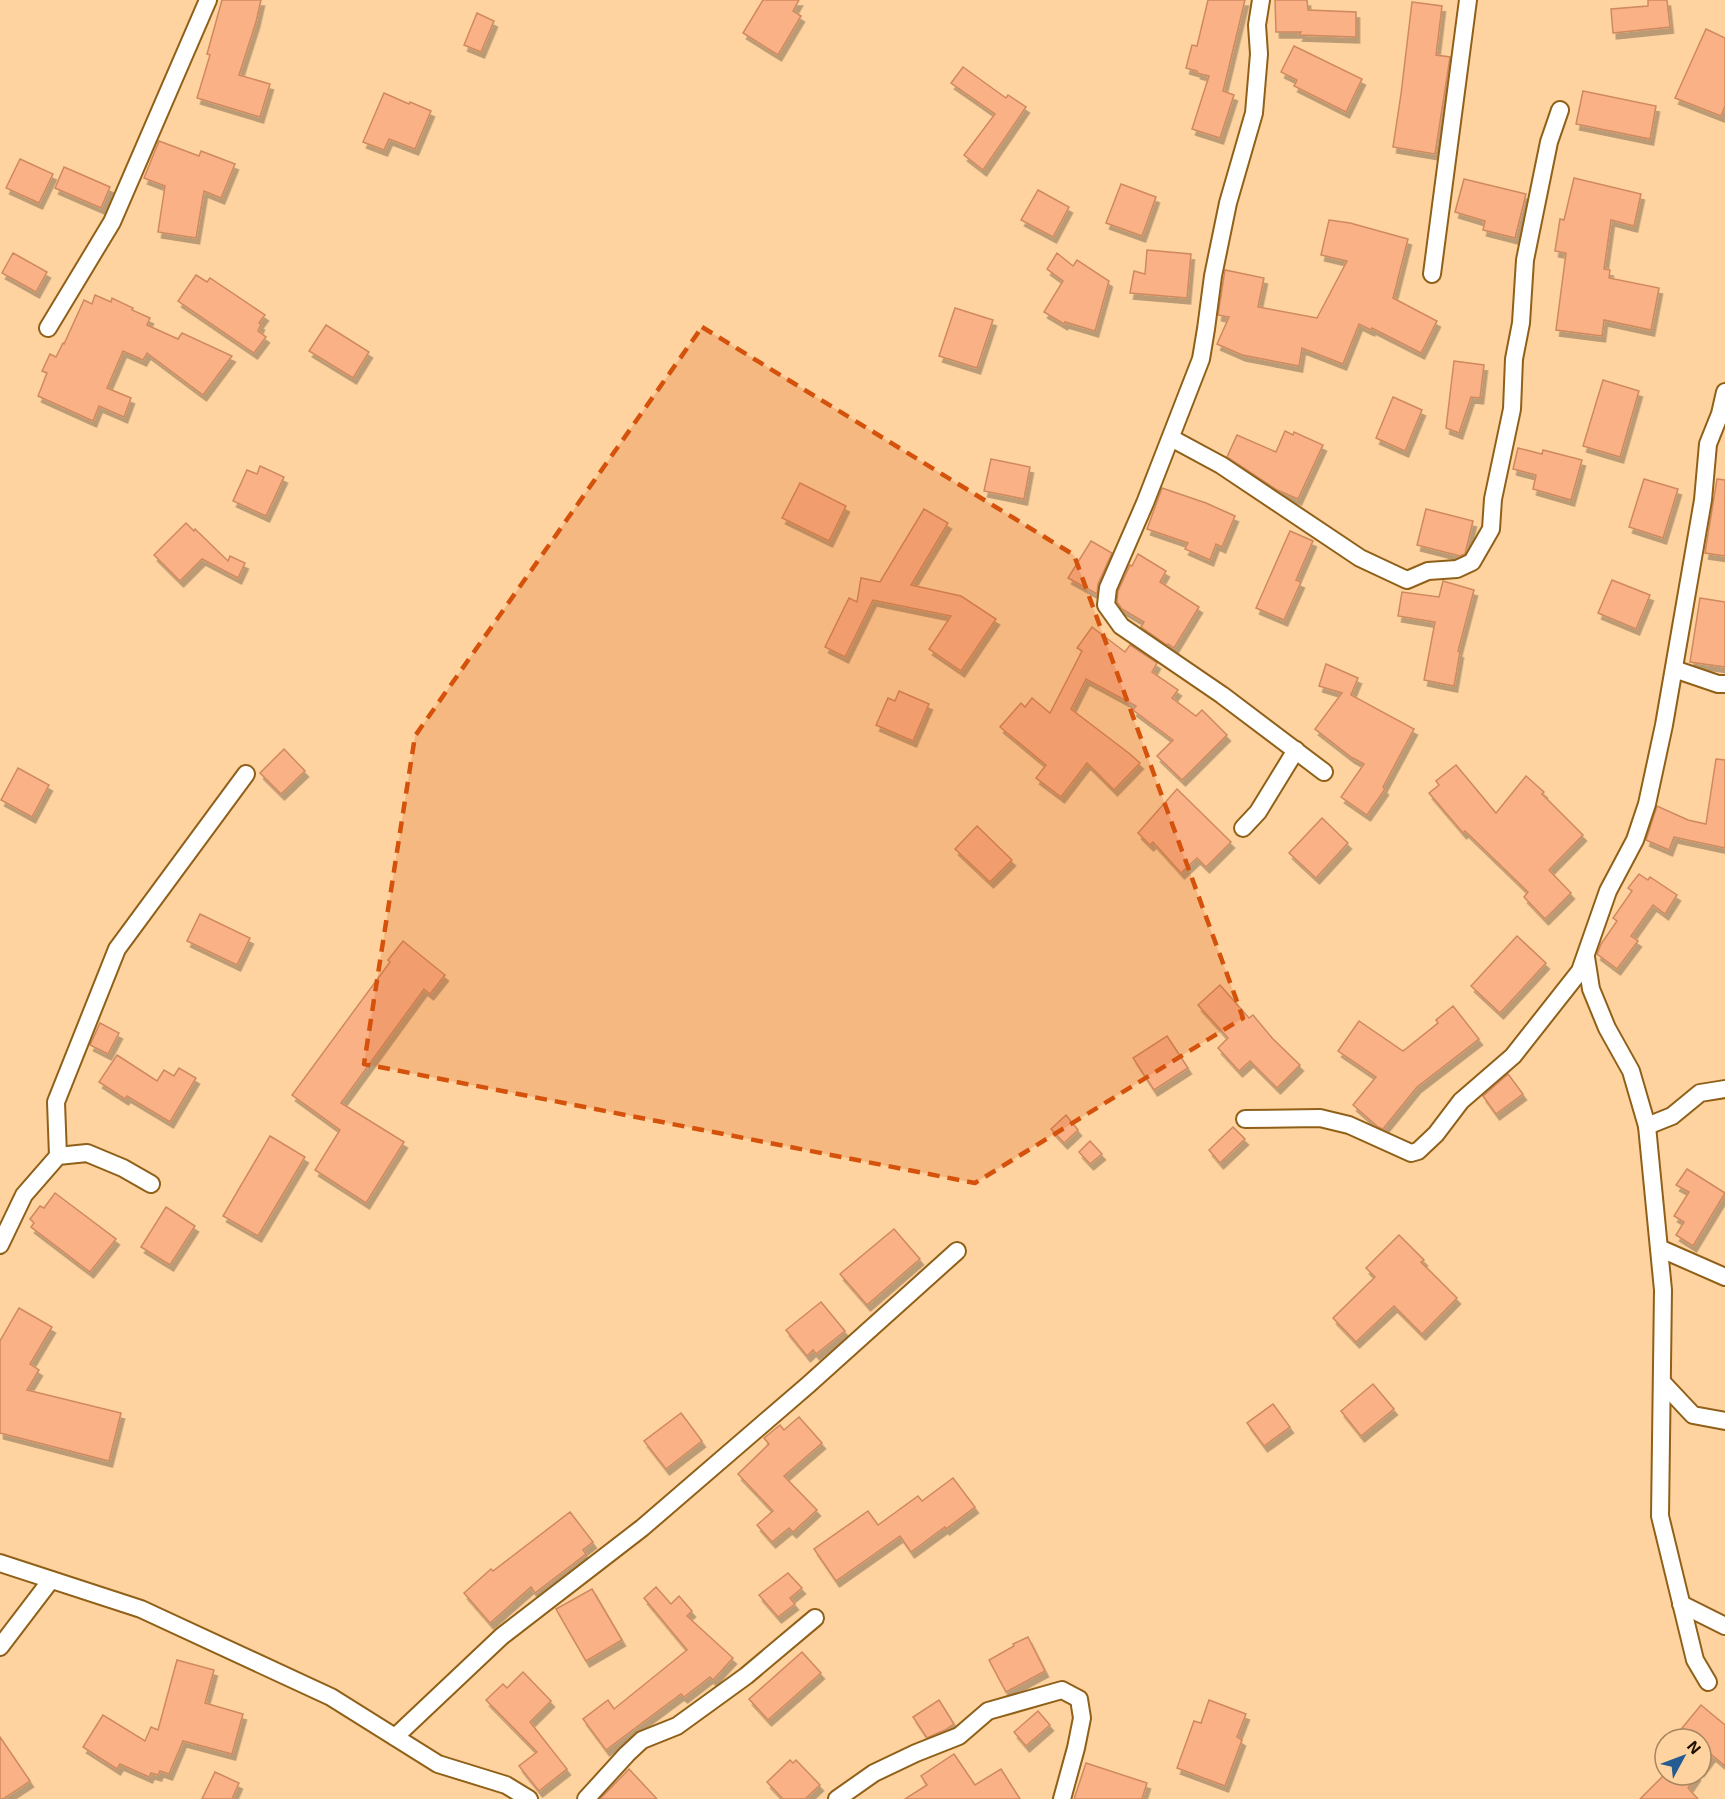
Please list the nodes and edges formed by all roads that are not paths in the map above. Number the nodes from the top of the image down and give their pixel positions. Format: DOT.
graph roads {
  1 [pos="208,0"];
  2 [pos="1261,0"];
  3 [pos="1468,0"];
  4 [pos="1560,110"];
  5 [pos="1432,274"];
  6 [pos="48,328"];
  7 [pos="1725,392"];
  8 [pos="1171,438"];
  9 [pos="1674,669"];
  10 [pos="1725,684"];
  11 [pos="1296,750"];
  12 [pos="1324,772"];
  13 [pos="246,774"];
  14 [pos="1242,828"];
  15 [pos="1586,957"];
  16 [pos="1725,1089"];
  17 [pos="1245,1119"];
  18 [pos="1647,1126"];
  19 [pos="58,1156"];
  20 [pos="151,1184"];
  21 [pos="0,1245"];
  22 [pos="1659,1248"];
  23 [pos="957,1251"];
  24 [pos="1725,1277"];
  25 [pos="1662,1382"];
  26 [pos="1725,1421"];
  27 [pos="0,1563"];
  28 [pos="51,1580"];
  29 [pos="1681,1604"];
  30 [pos="815,1618"];
  31 [pos="1725,1626"];
  32 [pos="0,1647"];
  33 [pos="1708,1682"];
  34 [pos="395,1737"];
  35 [pos="529,1799"];
  36 [pos="586,1799"];
  37 [pos="837,1799"];
  38 [pos="1062,1799"];
  1 -- 6 [label="street"];
  2 -- 8 [label="street"];
  3 -- 5 [label="street"];
  4 -- 8 [label="street"];
  7 -- 9 [label="street"];
  8 -- 11 [label="street"];
  9 -- 10 [label="street"];
  9 -- 15 [label="street"];
  11 -- 12 [label="street"];
  11 -- 14 [label="street"];
  13 -- 19 [label="street"];
  15 -- 17 [label="street"];
  15 -- 18 [label="street"];
  16 -- 18 [label="street"];
  18 -- 22 [label="street"];
  19 -- 20 [label="street"];
  19 -- 21 [label="street"];
  22 -- 24 [label="street"];
  22 -- 25 [label="street"];
  23 -- 34 [label="street"];
  25 -- 26 [label="street"];
  25 -- 29 [label="street"];
  27 -- 28 [label="street"];
  28 -- 32 [label="street"];
  28 -- 34 [label="street"];
  29 -- 31 [label="street"];
  29 -- 33 [label="street"];
  30 -- 36 [label="street"];
  34 -- 35 [label="street"];
  37 -- 38 [label="street"];
}
